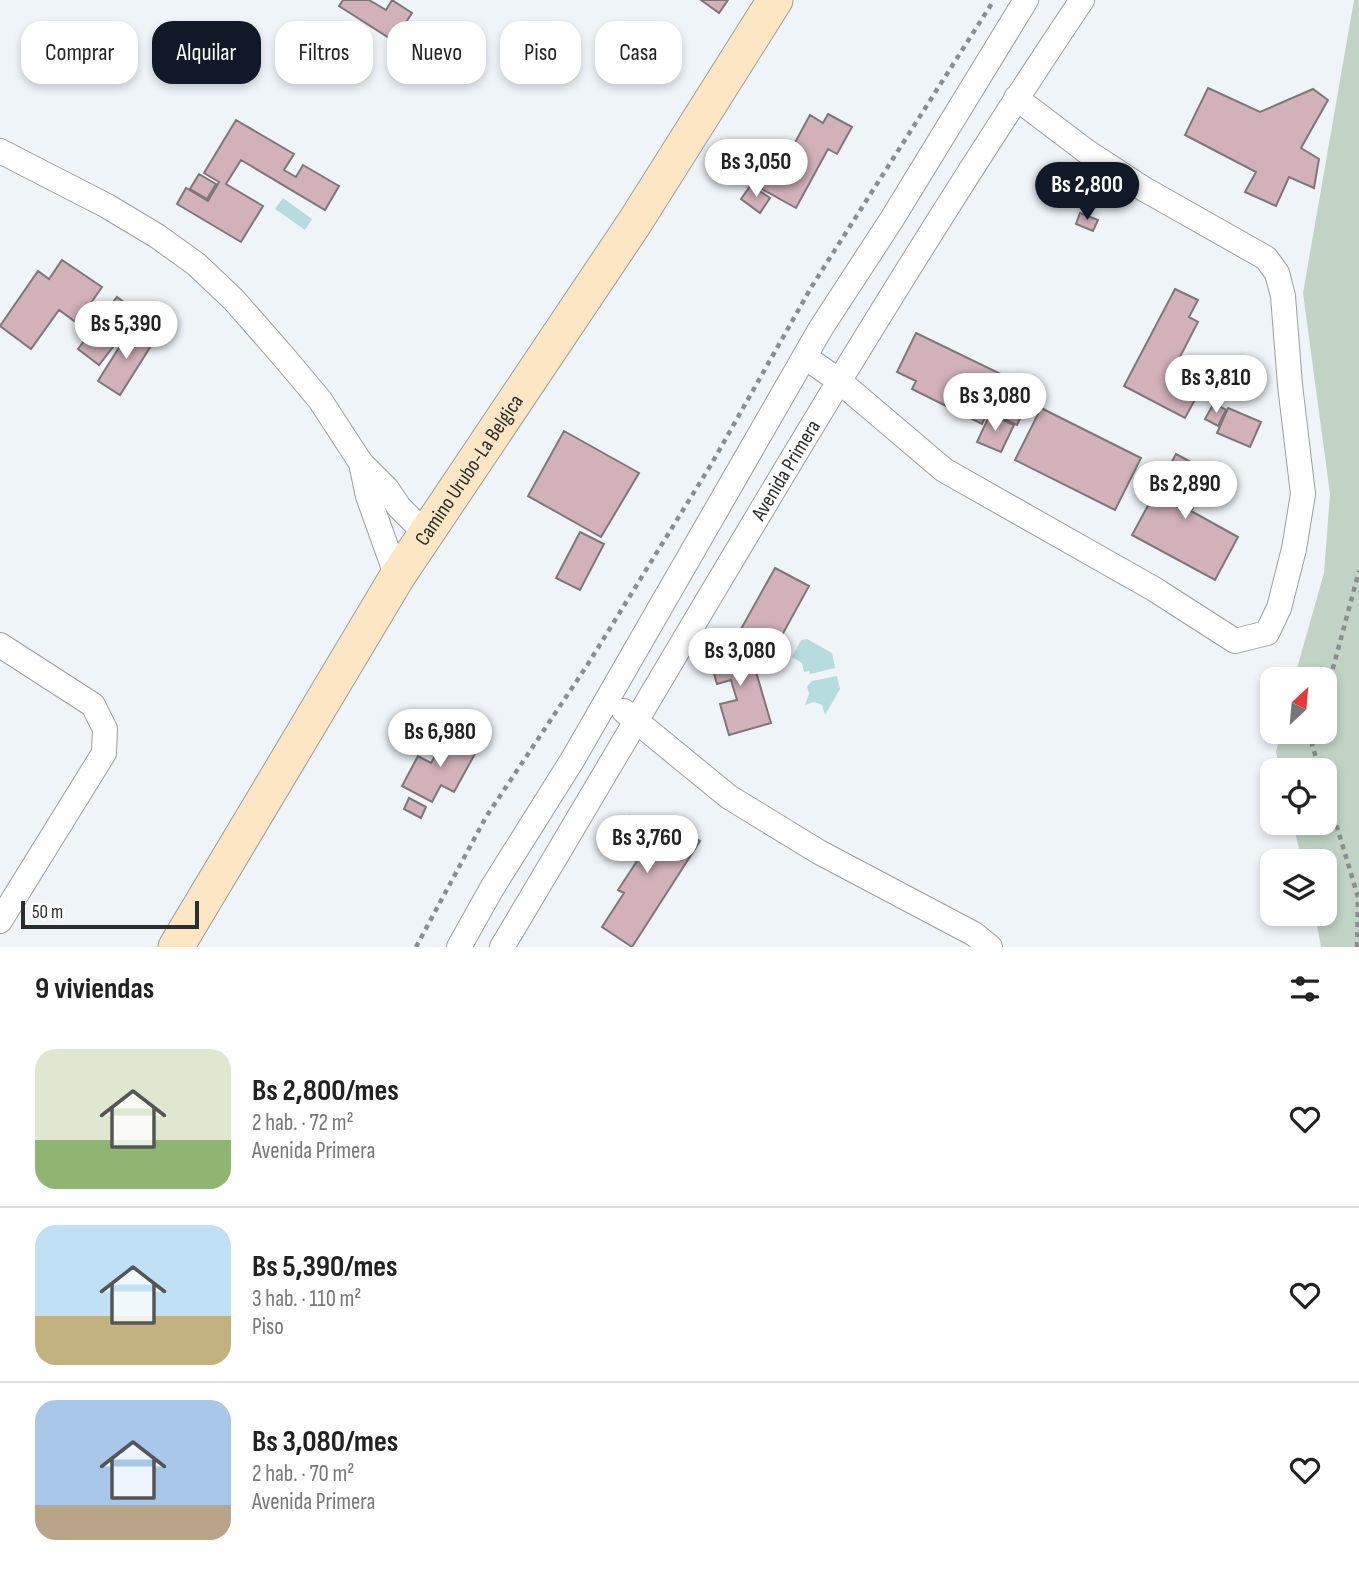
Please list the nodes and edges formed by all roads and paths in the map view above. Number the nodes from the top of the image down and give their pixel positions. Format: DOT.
graph roads {
  1 [pos="775,0"];
  2 [pos="993,0"];
  3 [pos="1026,0"];
  4 [pos="1082,0"];
  5 [pos="1016,98"];
  6 [pos="0,151"];
  7 [pos="805,357"];
  8 [pos="838,380"];
  9 [pos="360,463"];
  10 [pos="426,534"];
  11 [pos="1359,570"];
  12 [pos="397,577"];
  13 [pos="0,645"];
  14 [pos="1333,667"];
  15 [pos="607,699"];
  16 [pos="637,721"];
  17 [pos="1337,827"];
  18 [pos="0,921"];
  19 [pos="176,947"];
  20 [pos="416,947"];
  21 [pos="459,947"];
  22 [pos="502,947"];
  23 [pos="990,947"];
  24 [pos="1357,947"];
  1 -- 10 [label="main road, Camino Urubo-La Belgica"];
  2 -- 20 [label="path"];
  3 -- 7 [label="street, Avenida Primera"];
  4 -- 5 [label="street, Avenida Primera"];
  5 -- 8 [label="street, Avenida Primera"];
  5 -- 8 [label="street"];
  6 -- 9 [label="street"];
  7 -- 8 [label="street"];
  7 -- 15 [label="street, Avenida Primera"];
  8 -- 16 [label="street, Avenida Primera"];
  9 -- 10 [label="street"];
  9 -- 12 [label="street"];
  10 -- 12 [label="main road, Camino Urubo-La Belgica"];
  11 -- 14 [label="path"];
  12 -- 19 [label="main road, Camino Urubo-La Belgica"];
  13 -- 18 [label="street"];
  15 -- 16 [label="street"];
  15 -- 21 [label="street, Avenida Primera"];
  16 -- 22 [label="street, Avenida Primera"];
  16 -- 23 [label="street"];
  17 -- 24 [label="path"];
}
